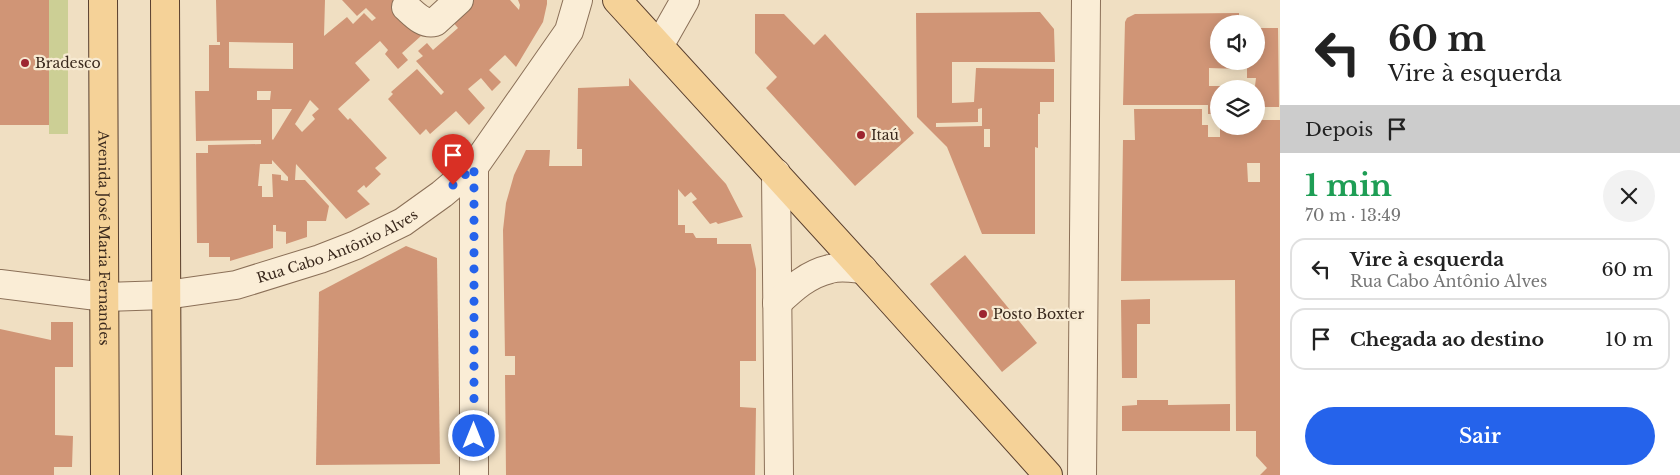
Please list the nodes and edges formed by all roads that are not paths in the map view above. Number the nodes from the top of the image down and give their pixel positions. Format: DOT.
graph roads {
  1 [pos="103,0"];
  2 [pos="165,0"];
  3 [pos="459,0"];
  4 [pos="578,0"];
  5 [pos="617,0"];
  6 [pos="684,0"];
  7 [pos="1086,0"];
  8 [pos="406,7"];
  9 [pos="659,46"];
  10 [pos="474,167"];
  11 [pos="776,173"];
  12 [pos="862,269"];
  13 [pos="0,284"];
  14 [pos="166,295"];
  15 [pos="104,296"];
  16 [pos="777,304"];
  17 [pos="105,475"];
  18 [pos="167,475"];
  19 [pos="474,475"];
  20 [pos="779,475"];
  21 [pos="1048,475"];
  22 [pos="1082,475"];
  1 -- 15 [label="main road, Avenida José Maria Fernandes"];
  2 -- 14 [label="main road"];
  3 -- 8 [label="street"];
  4 -- 10 [label="street, Rua Cabo Antônio Alves"];
  5 -- 9 [label="main road"];
  6 -- 9 [label="street"];
  7 -- 22 [label="street"];
  9 -- 11 [label="main road"];
  10 -- 14 [label="street, Rua Cabo Antônio Alves"];
  10 -- 19 [label="street"];
  11 -- 12 [label="main road"];
  11 -- 16 [label="street"];
  12 -- 16 [label="street"];
  12 -- 21 [label="main road"];
  13 -- 15 [label="street, Rua Cabo Antônio Alves"];
  14 -- 15 [label="street, Rua Cabo Antônio Alves"];
  14 -- 18 [label="main road"];
  15 -- 17 [label="main road, Avenida José Maria Fernandes"];
  16 -- 20 [label="street"];
}
